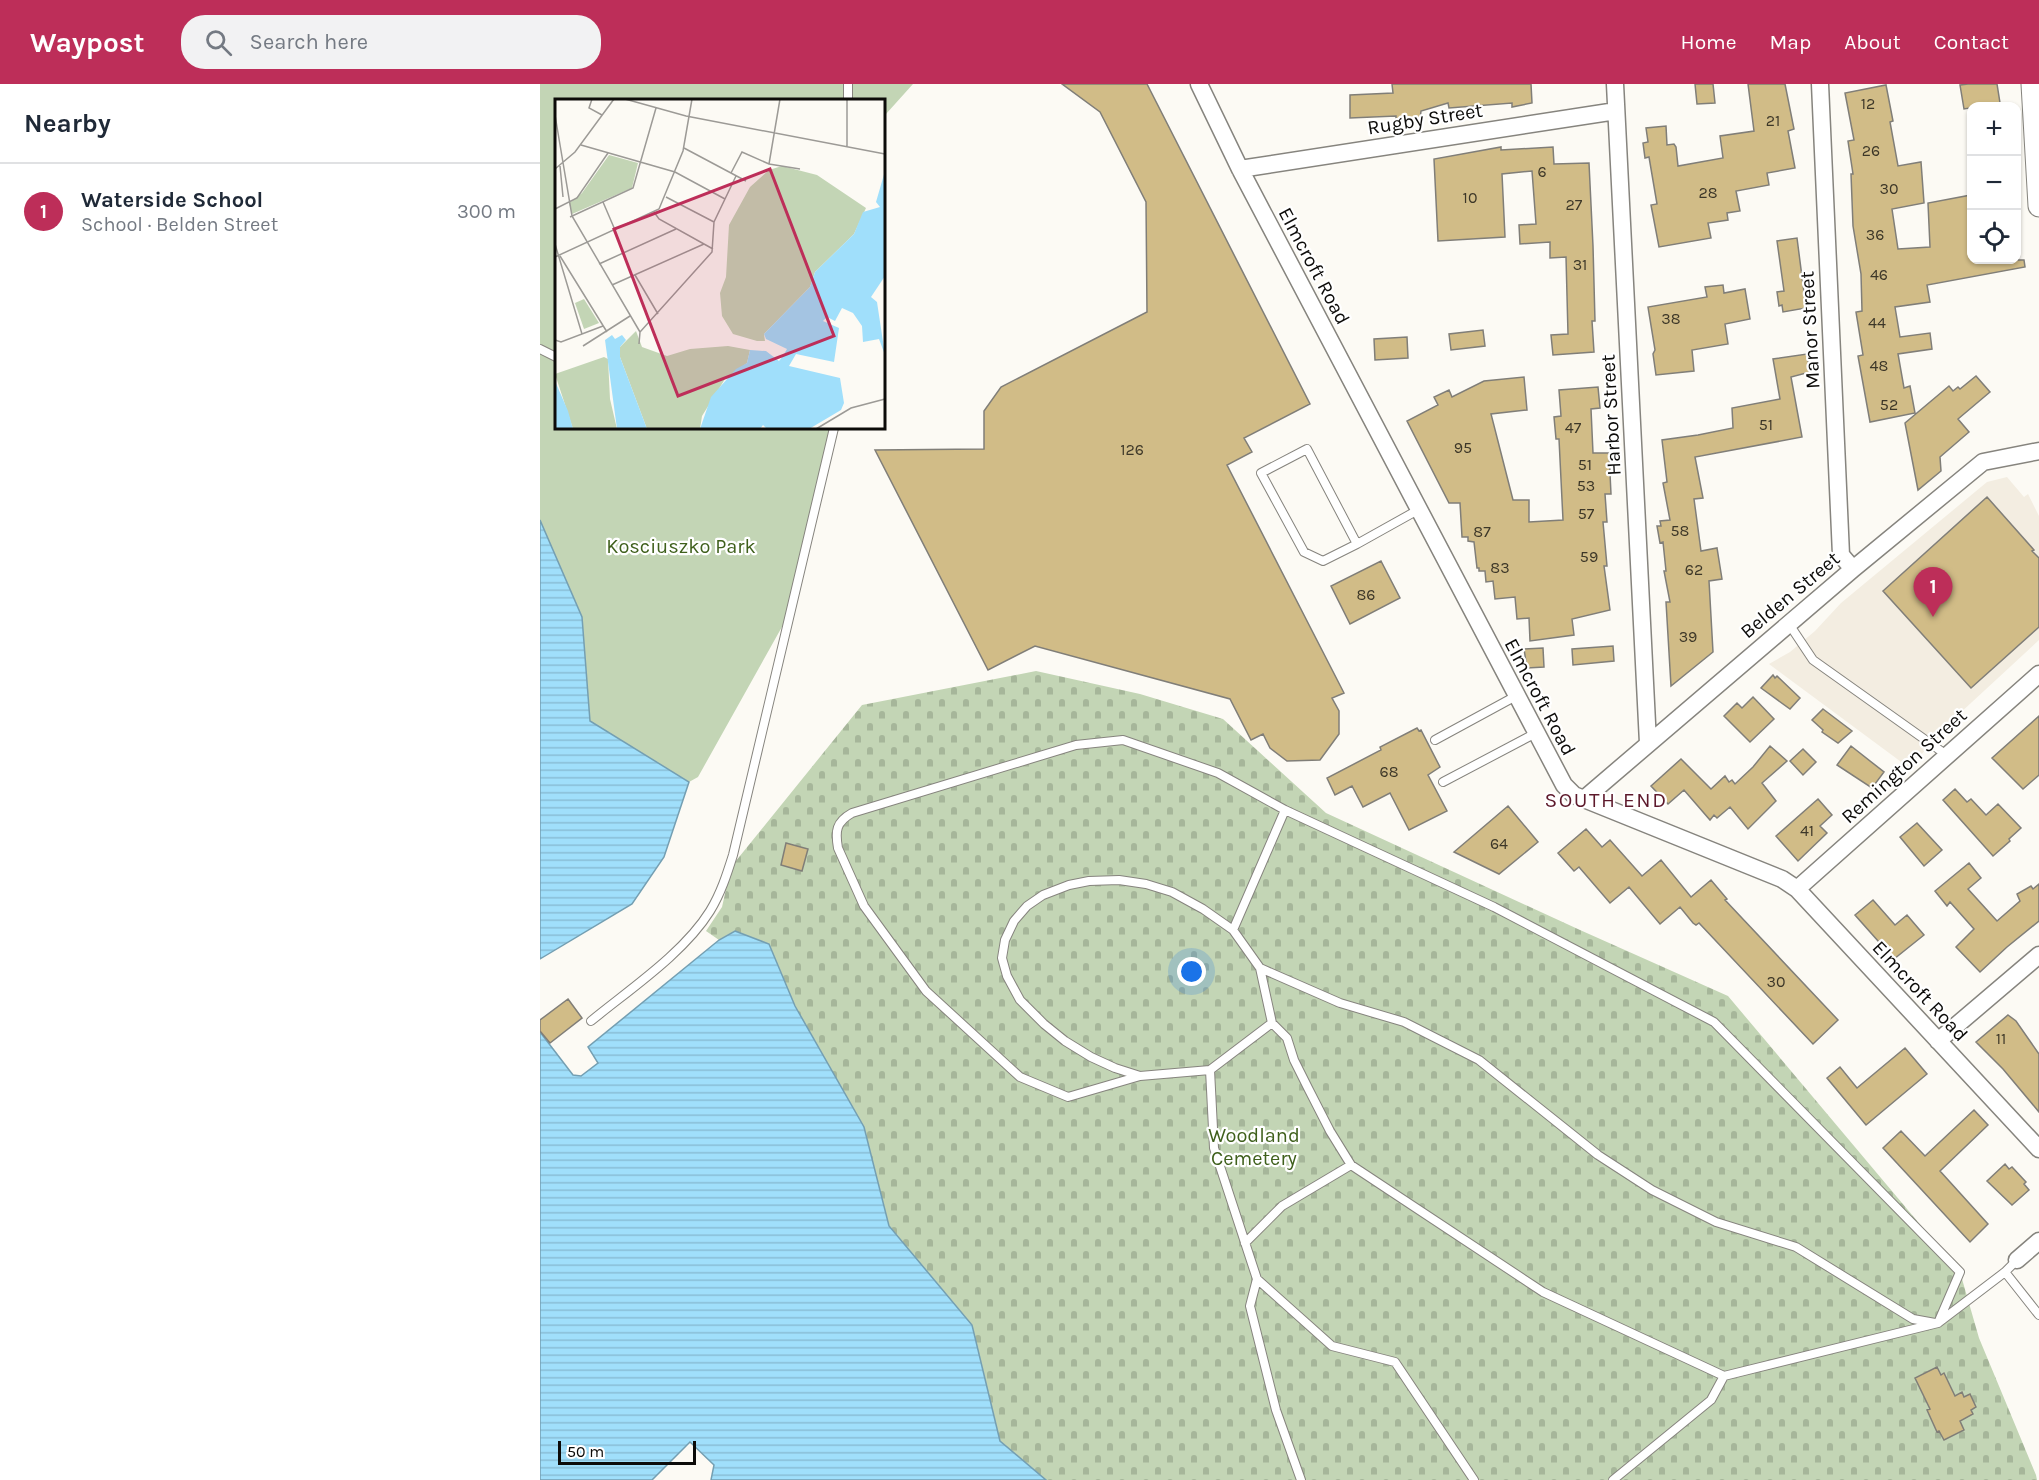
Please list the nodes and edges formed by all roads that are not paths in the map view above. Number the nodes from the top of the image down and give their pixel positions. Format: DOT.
graph roads {
  1 [pos="1199,84"];
  2 [pos="1615,84"];
  3 [pos="1820,84"];
  4 [pos="2034,87"];
  5 [pos="1616,111"];
  6 [pos="1240,169"];
  7 [pos="2039,206"];
  8 [pos="540,350"];
  9 [pos="555,357"];
  10 [pos="834,429"];
  11 [pos="2039,452"];
  12 [pos="1419,510"];
  13 [pos="1357,544"];
  14 [pos="1853,569"];
  15 [pos="1789,624"];
  16 [pos="2039,674"];
  17 [pos="1516,696"];
  18 [pos="1536,733"];
  19 [pos="1435,740"];
  20 [pos="1648,743"];
  21 [pos="1948,756"];
  22 [pos="1443,782"];
  23 [pos="1584,799"];
  24 [pos="1285,810"];
  25 [pos="1797,890"];
  26 [pos="1233,930"];
  27 [pos="2039,955"];
  28 [pos="1260,968"];
  29 [pos="591,1021"];
  30 [pos="1272,1023"];
  31 [pos="1938,1041"];
  32 [pos="1210,1070"];
  33 [pos="1140,1076"];
  34 [pos="2039,1149"];
  35 [pos="1351,1164"];
  36 [pos="2039,1240"];
  37 [pos="1245,1243"];
  38 [pos="2017,1260"];
  39 [pos="2005,1272"];
  40 [pos="1257,1279"];
  41 [pos="2039,1315"];
  42 [pos="1938,1323"];
  43 [pos="1724,1376"];
  44 [pos="1301,1480"];
  45 [pos="1474,1480"];
  46 [pos="1612,1480"];
  1 -- 6 [label="street, Elmcroft Road"];
  2 -- 5 [label="street, Harbor Street"];
  3 -- 14 [label="street, Manor Street"];
  4 -- 7 [label="street"];
  5 -- 6 [label="street, Rugby Street"];
  5 -- 20 [label="street, Harbor Street"];
  6 -- 12 [label="street, Elmcroft Road"];
  8 -- 9 [label="lane"];
  10 -- 29 [label="lane"];
  11 -- 14 [label="street, Belden Street"];
  12 -- 13 [label="lane"];
  12 -- 17 [label="street, Elmcroft Road"];
  13 -- 13 [label="lane"];
  14 -- 15 [label="street, Belden Street"];
  15 -- 20 [label="street, Belden Street"];
  15 -- 21 [label="lane"];
  16 -- 21 [label="street, Remington Street"];
  17 -- 18 [label="street, Elmcroft Road"];
  17 -- 19 [label="lane"];
  18 -- 22 [label="lane"];
  18 -- 23 [label="street, Elmcroft Road"];
  20 -- 23 [label="street, Belden Street"];
  21 -- 25 [label="street, Remington Street"];
  23 -- 25 [label="street, Elmcroft Road"];
  24 -- 26 [label="lane"];
  24 -- 33 [label="lane"];
  24 -- 42 [label="lane"];
  25 -- 31 [label="street, Elmcroft Road"];
  26 -- 28 [label="lane"];
  26 -- 33 [label="lane"];
  27 -- 31 [label="street"];
  28 -- 30 [label="lane"];
  28 -- 42 [label="lane"];
  30 -- 32 [label="lane"];
  30 -- 35 [label="lane"];
  31 -- 34 [label="street, Elmcroft Road"];
  32 -- 33 [label="lane"];
  32 -- 37 [label="lane"];
  35 -- 37 [label="lane"];
  35 -- 43 [label="lane"];
  36 -- 38 [label="street"];
  37 -- 40 [label="lane"];
  38 -- 39 [label="lane"];
  39 -- 41 [label="lane"];
  39 -- 42 [label="lane"];
  40 -- 44 [label="lane"];
  40 -- 45 [label="lane"];
  42 -- 43 [label="lane"];
  43 -- 46 [label="lane"];
}
